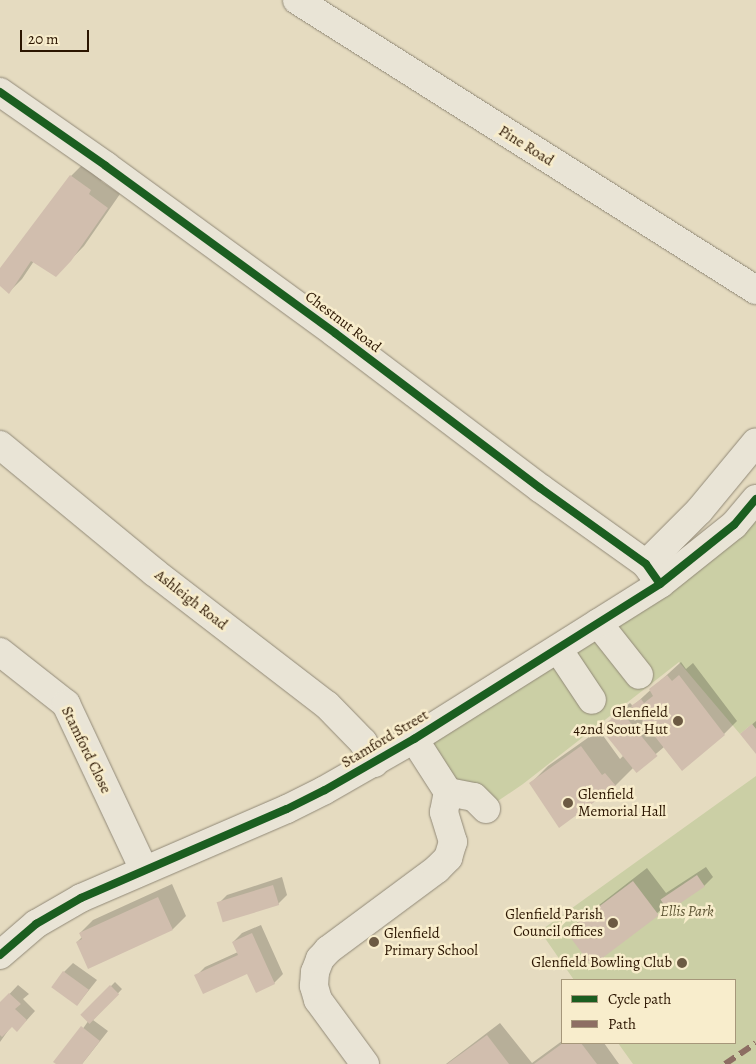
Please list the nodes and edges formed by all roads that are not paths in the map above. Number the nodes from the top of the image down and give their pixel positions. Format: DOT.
graph roads {
  1 [pos="297,0"];
  2 [pos="0,92"];
  3 [pos="756,290"];
  4 [pos="756,442"];
  5 [pos="0,445"];
  6 [pos="756,499"];
  7 [pos="653,574"];
  8 [pos="598,623"];
  9 [pos="558,649"];
  10 [pos="0,652"];
  11 [pos="639,675"];
  12 [pos="592,700"];
  13 [pos="414,740"];
  14 [pos="374,763"];
  15 [pos="448,792"];
  16 [pos="486,809"];
  17 [pos="144,870"];
  18 [pos="0,955"];
  19 [pos="365,1064"];
  1 -- 3 [label="street, Pine Road"];
  2 -- 7 [label="street, Chestnut Road"];
  4 -- 7 [label="street"];
  5 -- 14 [label="street, Ashleigh Road"];
  6 -- 7 [label="street, Stamford Street"];
  7 -- 8 [label="street, Stamford Street"];
  8 -- 9 [label="street, Stamford Street"];
  8 -- 11 [label="street"];
  9 -- 12 [label="street"];
  9 -- 13 [label="street, Stamford Street"];
  10 -- 17 [label="street, Stamford Close"];
  13 -- 14 [label="street, Stamford Street"];
  13 -- 15 [label="street"];
  14 -- 17 [label="street, Stamford Street"];
  15 -- 16 [label="street"];
  15 -- 19 [label="street"];
  17 -- 18 [label="street, Stamford Street"];
}
